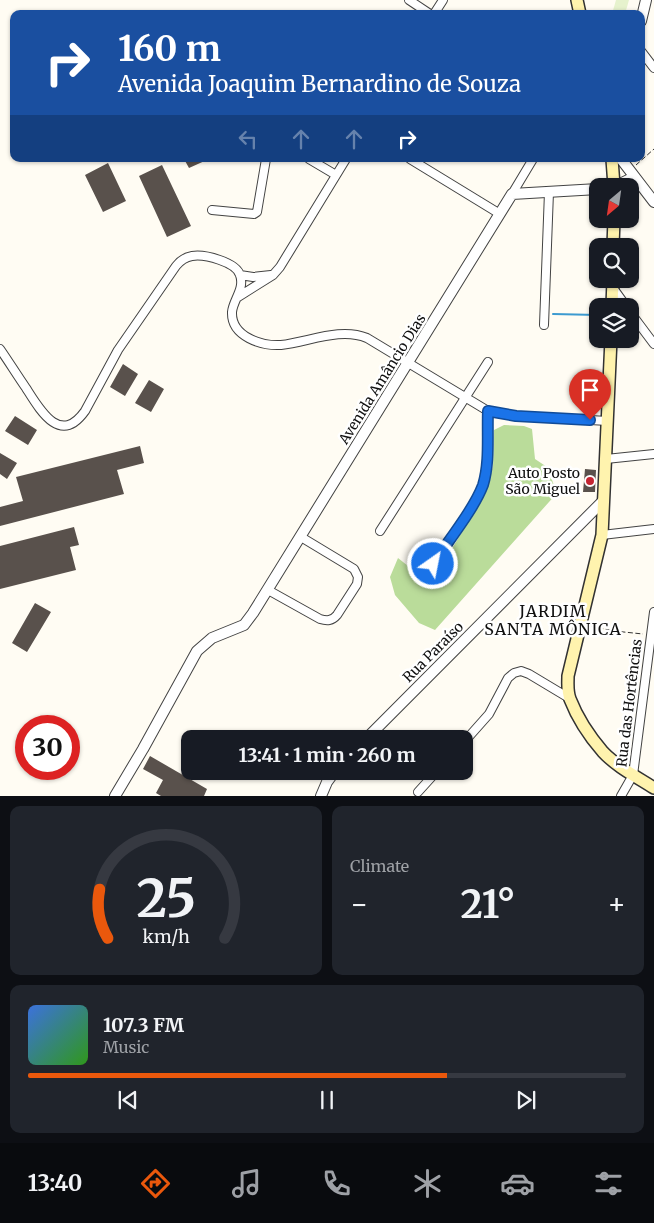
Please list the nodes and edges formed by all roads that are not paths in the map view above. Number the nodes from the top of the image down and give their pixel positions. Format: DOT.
graph roads {
  1 [pos="409,0"];
  2 [pos="425,10"];
  3 [pos="645,56"];
  4 [pos="654,68"];
  5 [pos="265,162"];
  6 [pos="314,162"];
  7 [pos="344,162"];
  8 [pos="415,162"];
  9 [pos="531,162"];
  10 [pos="612,162"];
  11 [pos="623,162"];
  12 [pos="632,174"];
  13 [pos="336,175"];
  14 [pos="614,178"];
  15 [pos="626,178"];
  16 [pos="589,190"];
  17 [pos="549,192"];
  18 [pos="512,194"];
  19 [pos="654,202"];
  20 [pos="212,210"];
  21 [pos="500,214"];
  22 [pos="240,275"];
  23 [pos="273,275"];
  24 [pos="238,297"];
  25 [pos="639,324"];
  26 [pos="544,325"];
  27 [pos="654,344"];
  28 [pos="611,348"];
  29 [pos="0,349"];
  30 [pos="488,362"];
  31 [pos="408,363"];
  32 [pos="465,397"];
  33 [pos="488,411"];
  34 [pos="608,421"];
  35 [pos="654,454"];
  36 [pos="606,458"];
  37 [pos="604,500"];
  38 [pos="654,529"];
  39 [pos="380,532"];
  40 [pos="602,535"];
  41 [pos="301,537"];
  42 [pos="433,564"];
  43 [pos="268,590"];
  44 [pos="654,612"];
  45 [pos="570,698"];
  46 [pos="375,730"];
  47 [pos="473,732"];
  48 [pos="144,749"];
  49 [pos="633,775"];
  50 [pos="328,780"];
  51 [pos="429,780"];
  52 [pos="654,788"];
  53 [pos="418,792"];
  54 [pos="108,796"];
  55 [pos="115,796"];
  56 [pos="321,796"];
  57 [pos="621,796"];
  1 -- 2 [label="street"];
  3 -- 4 [label="street"];
  5 -- 20 [label="street"];
  6 -- 13 [label="street"];
  7 -- 13 [label="street"];
  8 -- 21 [label="street"];
  9 -- 18 [label="street, Avenida Amâncio Dias"];
  10 -- 14 [label="main road"];
  11 -- 12 [label="street"];
  12 -- 15 [label="street"];
  12 -- 19 [label="street"];
  13 -- 23 [label="street"];
  16 -- 17 [label="street"];
  17 -- 18 [label="street"];
  17 -- 26 [label="street"];
  18 -- 21 [label="street, Avenida Amâncio Dias"];
  21 -- 31 [label="street, Avenida Amâncio Dias"];
  22 -- 23 [label="street"];
  22 -- 24 [label="street"];
  22 -- 29 [label="street"];
  23 -- 24 [label="street"];
  24 -- 31 [label="street"];
  25 -- 27 [label="street"];
  28 -- 34 [label="main road"];
  30 -- 32 [label="street"];
  31 -- 32 [label="street"];
  31 -- 41 [label="street, Avenida Amâncio Dias"];
  32 -- 33 [label="street"];
  32 -- 39 [label="street"];
  33 -- 34 [label="street"];
  33 -- 42 [label="street"];
  34 -- 36 [label="main road"];
  35 -- 36 [label="street"];
  36 -- 37 [label="main road"];
  37 -- 40 [label="main road"];
  37 -- 46 [label="street, Rua Paraíso"];
  38 -- 40 [label="street"];
  40 -- 45 [label="main road"];
  41 -- 43 [label="street, Avenida Amâncio Dias"];
  41 -- 43 [label="street"];
  43 -- 48 [label="street, Avenida Amâncio Dias"];
  44 -- 49 [label="street, Rua das Hortências"];
  45 -- 47 [label="street"];
  45 -- 49 [label="main road"];
  48 -- 54 [label="street"];
  48 -- 55 [label="street, Avenida Amâncio Dias"];
  49 -- 52 [label="main road"];
  49 -- 57 [label="street, Rua das Hortências"];
  50 -- 56 [label="street"];
  51 -- 53 [label="street"];
}
